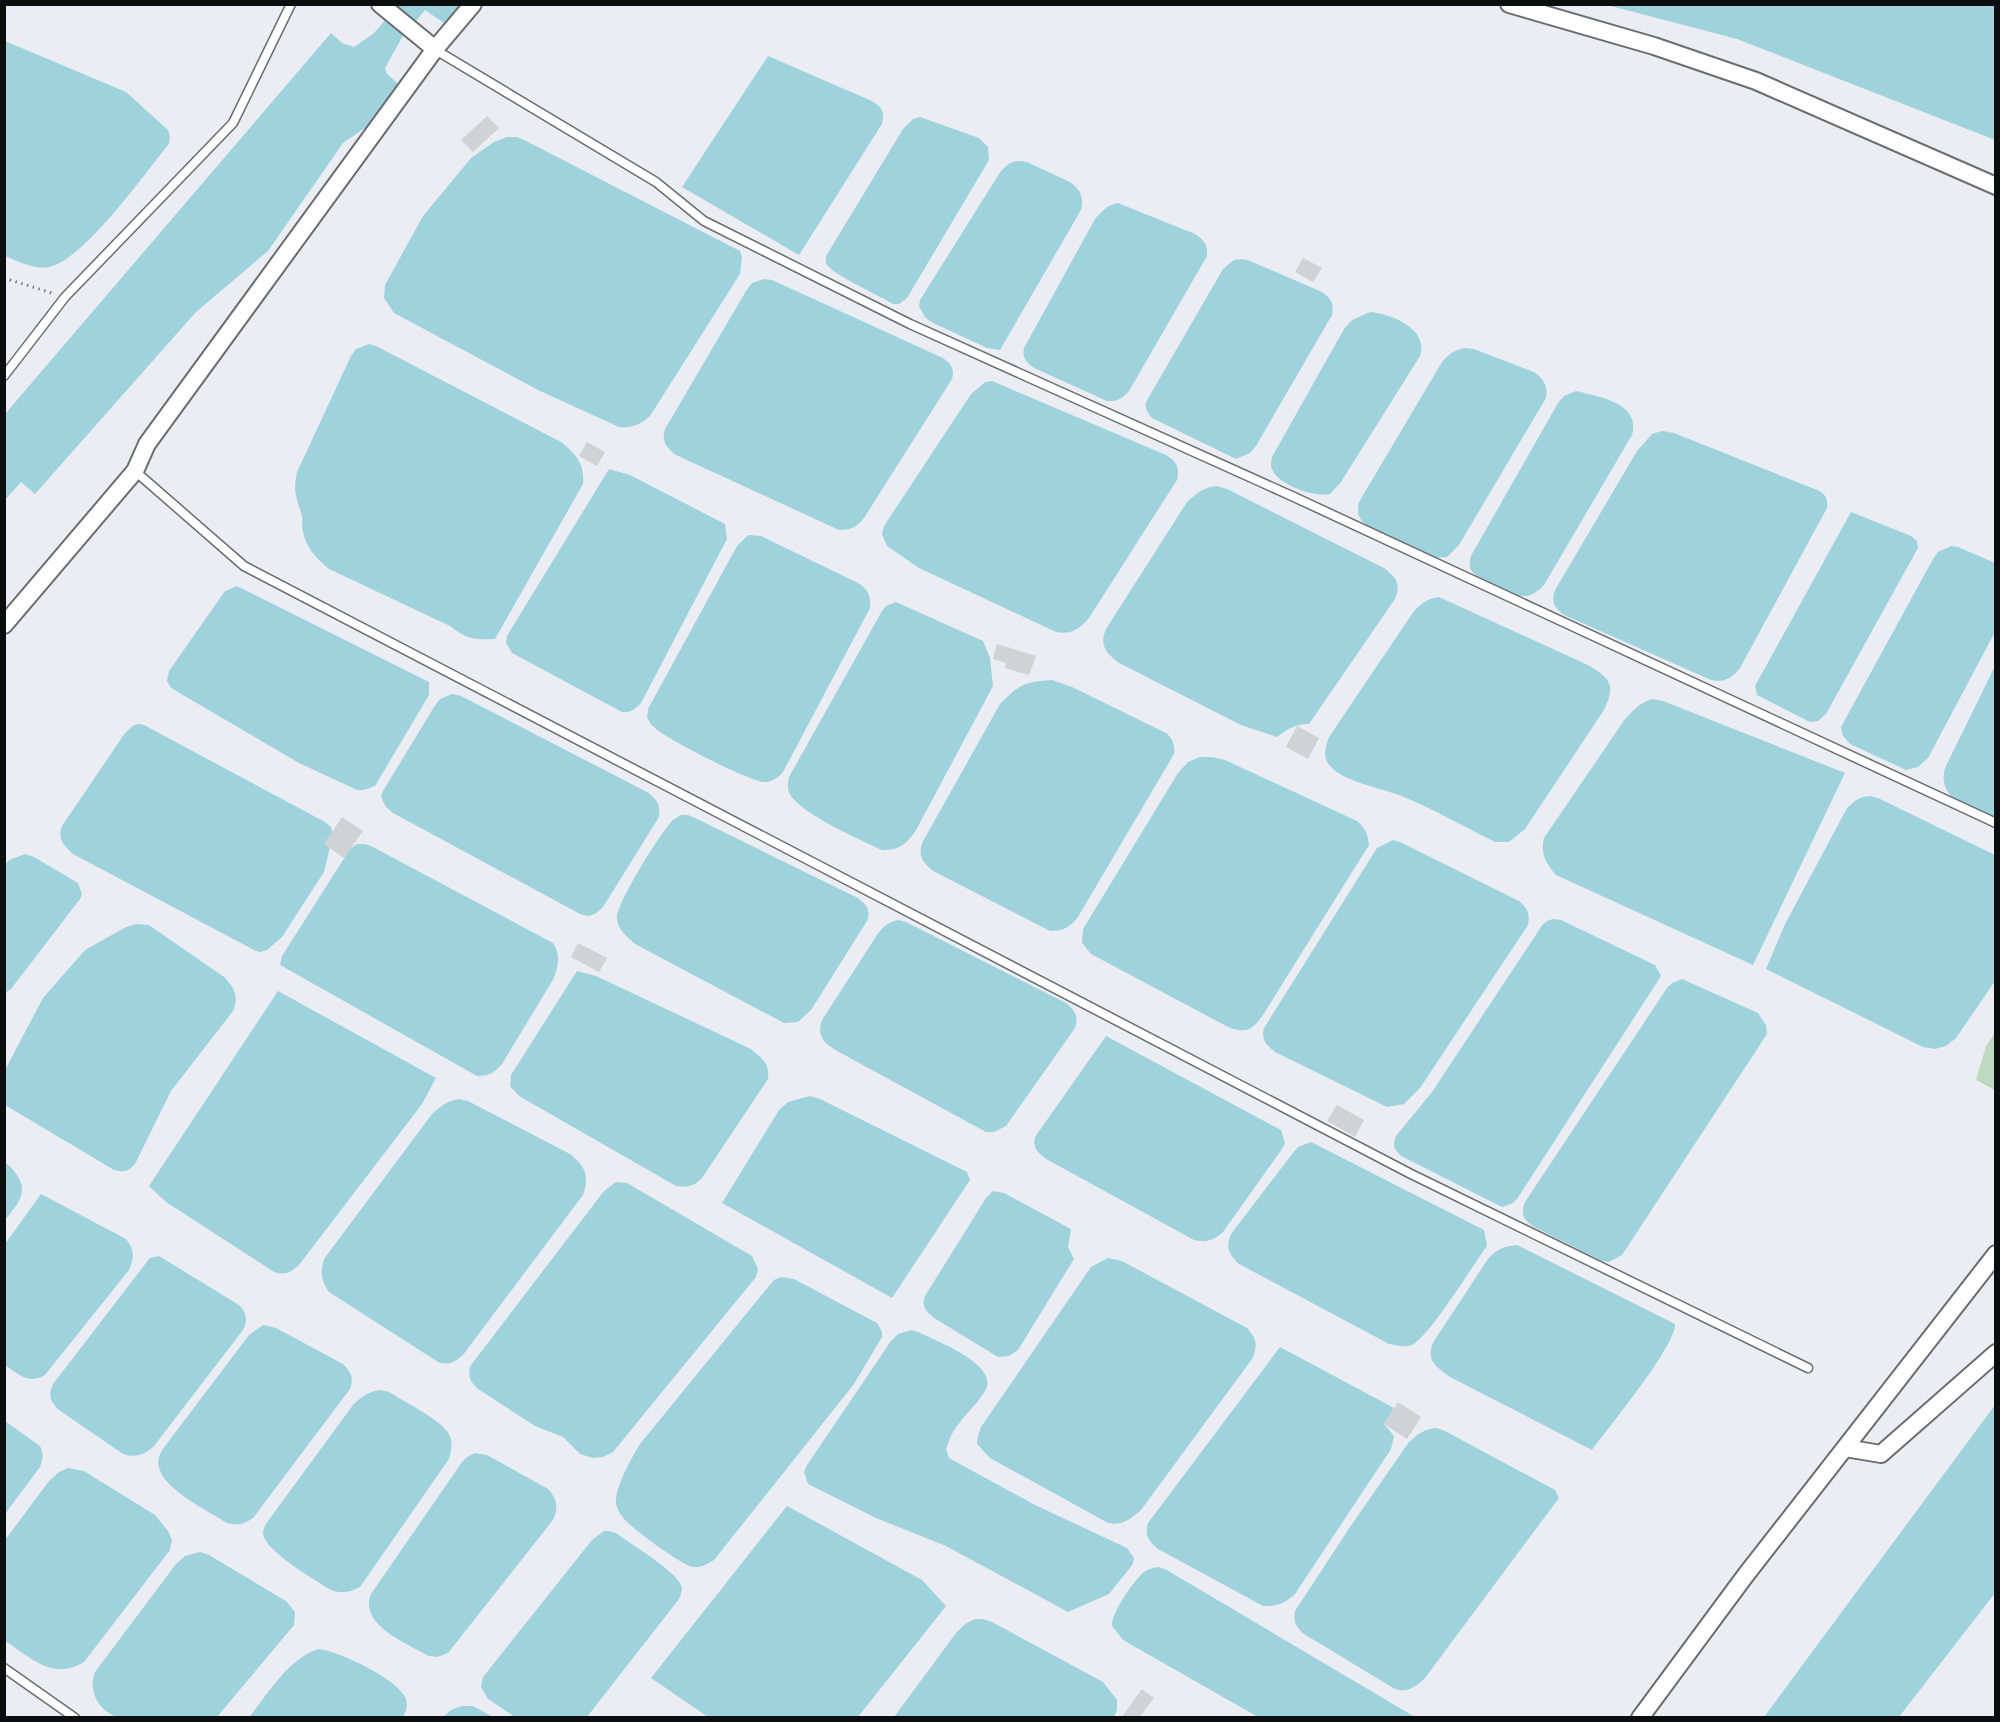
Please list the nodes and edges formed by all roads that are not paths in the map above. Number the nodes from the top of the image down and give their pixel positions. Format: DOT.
graph roads {
  1 [pos="291,4"];
  2 [pos="380,4"];
  3 [pos="473,4"];
  4 [pos="1509,4"];
  5 [pos="417,36"];
  6 [pos="435,49"];
  7 [pos="1995,186"];
  8 [pos="4,376"];
  9 [pos="135,471"];
  10 [pos="4,625"];
  11 [pos="1995,822"];
  12 [pos="1995,1254"];
  13 [pos="1995,1353"];
  14 [pos="1808,1368"];
  15 [pos="1845,1448"];
  16 [pos="4,1668"];
  17 [pos="75,1718"];
  18 [pos="1640,1718"];
  1 -- 8 [label="lane"];
  2 -- 5 [label="street"];
  3 -- 6 [label="street"];
  4 -- 7 [label="street"];
  5 -- 6 [label="lane"];
  6 -- 9 [label="street"];
  6 -- 11 [label="lane"];
  9 -- 10 [label="street"];
  9 -- 14 [label="lane"];
  12 -- 15 [label="street"];
  13 -- 15 [label="street"];
  15 -- 18 [label="street"];
  16 -- 17 [label="lane"];
}
